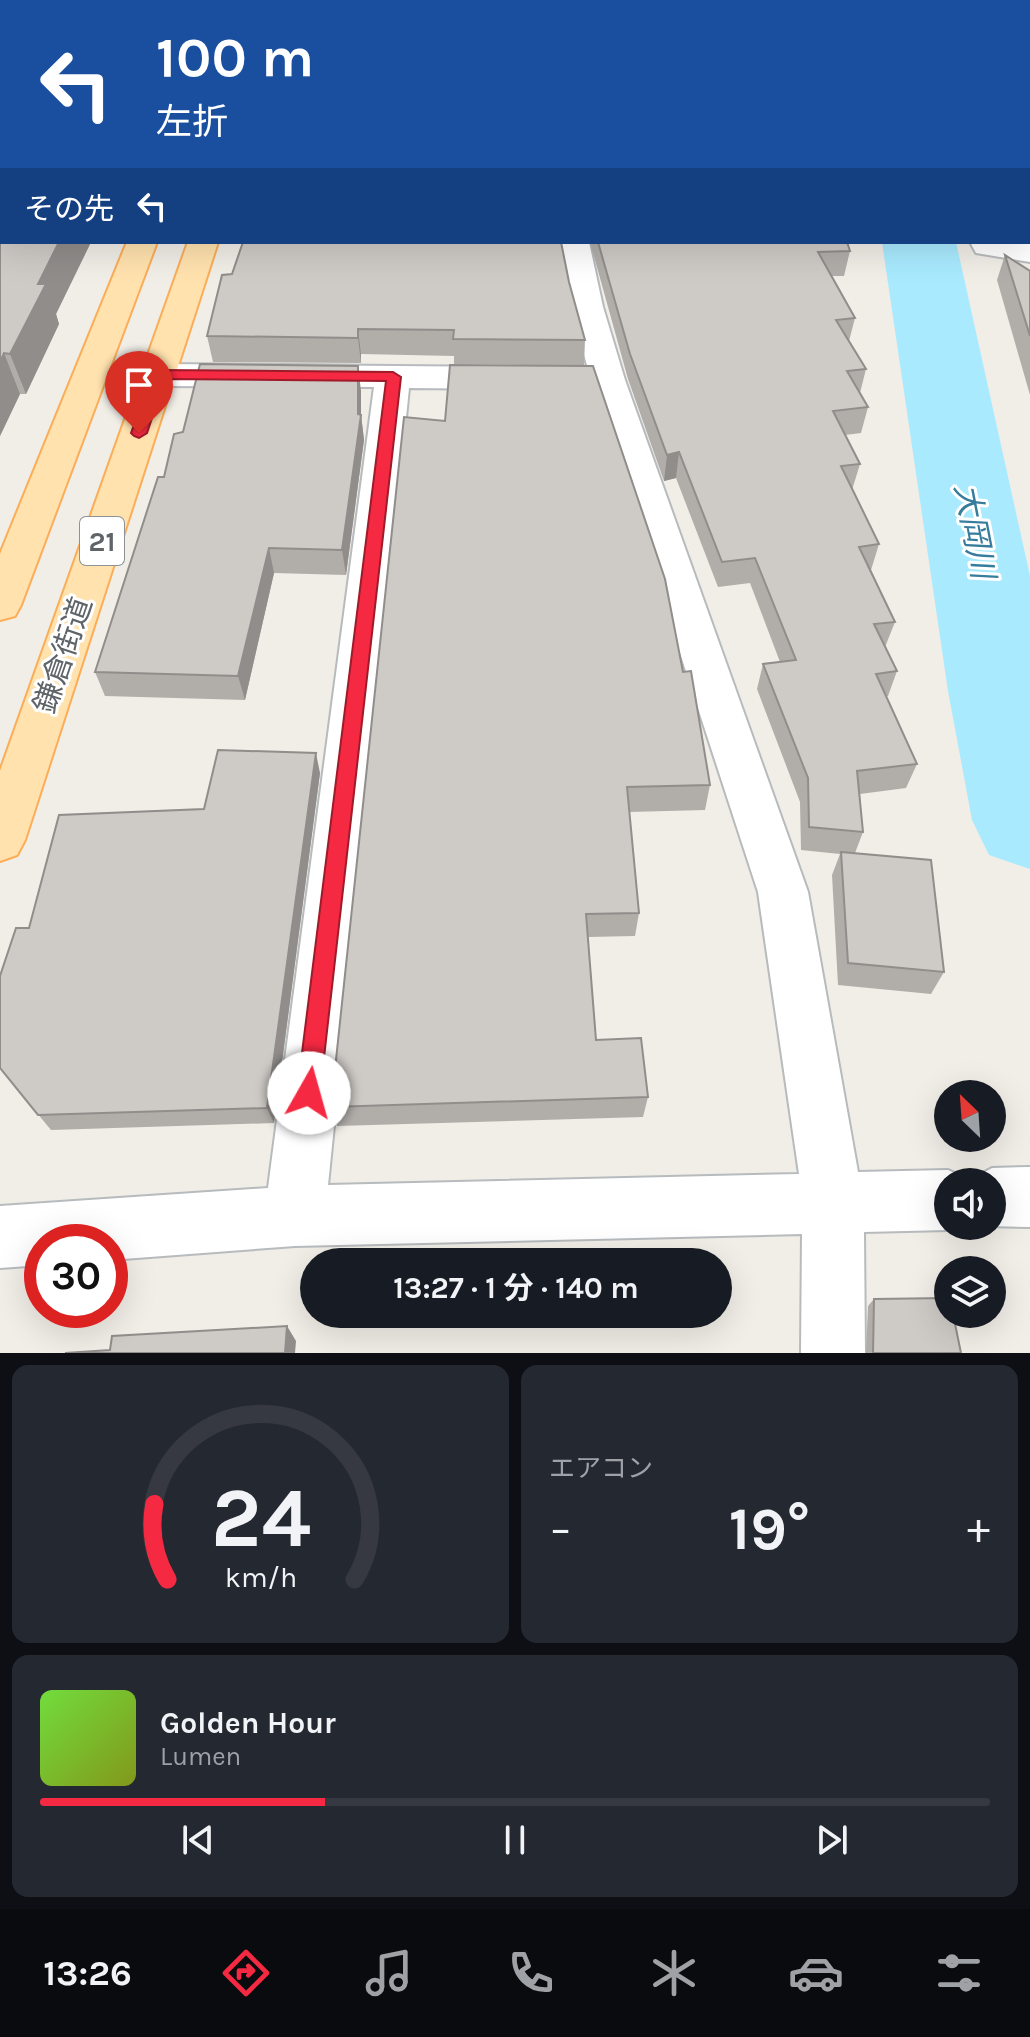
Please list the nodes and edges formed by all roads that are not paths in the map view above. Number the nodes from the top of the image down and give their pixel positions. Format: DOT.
graph roads {
  1 [pos="141,244"];
  2 [pos="202,244"];
  3 [pos="574,244"];
  4 [pos="986,244"];
  5 [pos="1030,253"];
  6 [pos="159,375"];
  7 [pos="393,377"];
  8 [pos="577,379"];
  9 [pos="0,605"];
  10 [pos="0,840"];
  11 [pos="1030,1197"];
  12 [pos="1006,1198"];
  13 [pos="934,1200"];
  14 [pos="833,1203"];
  15 [pos="295,1216"];
  16 [pos="0,1237"];
  17 [pos="833,1353"];
  1 -- 9 [label="main road, 21"];
  2 -- 6 [label="main road, 鎌倉街道 / 21"];
  3 -- 8 [label="street"];
  4 -- 5 [label="street"];
  6 -- 7 [label="street"];
  6 -- 10 [label="main road, 鎌倉街道 / 21"];
  7 -- 8 [label="street"];
  7 -- 15 [label="street"];
  8 -- 14 [label="street"];
  11 -- 12 [label="street"];
  13 -- 14 [label="street"];
  14 -- 15 [label="street"];
  14 -- 17 [label="street"];
  15 -- 16 [label="street"];
}
